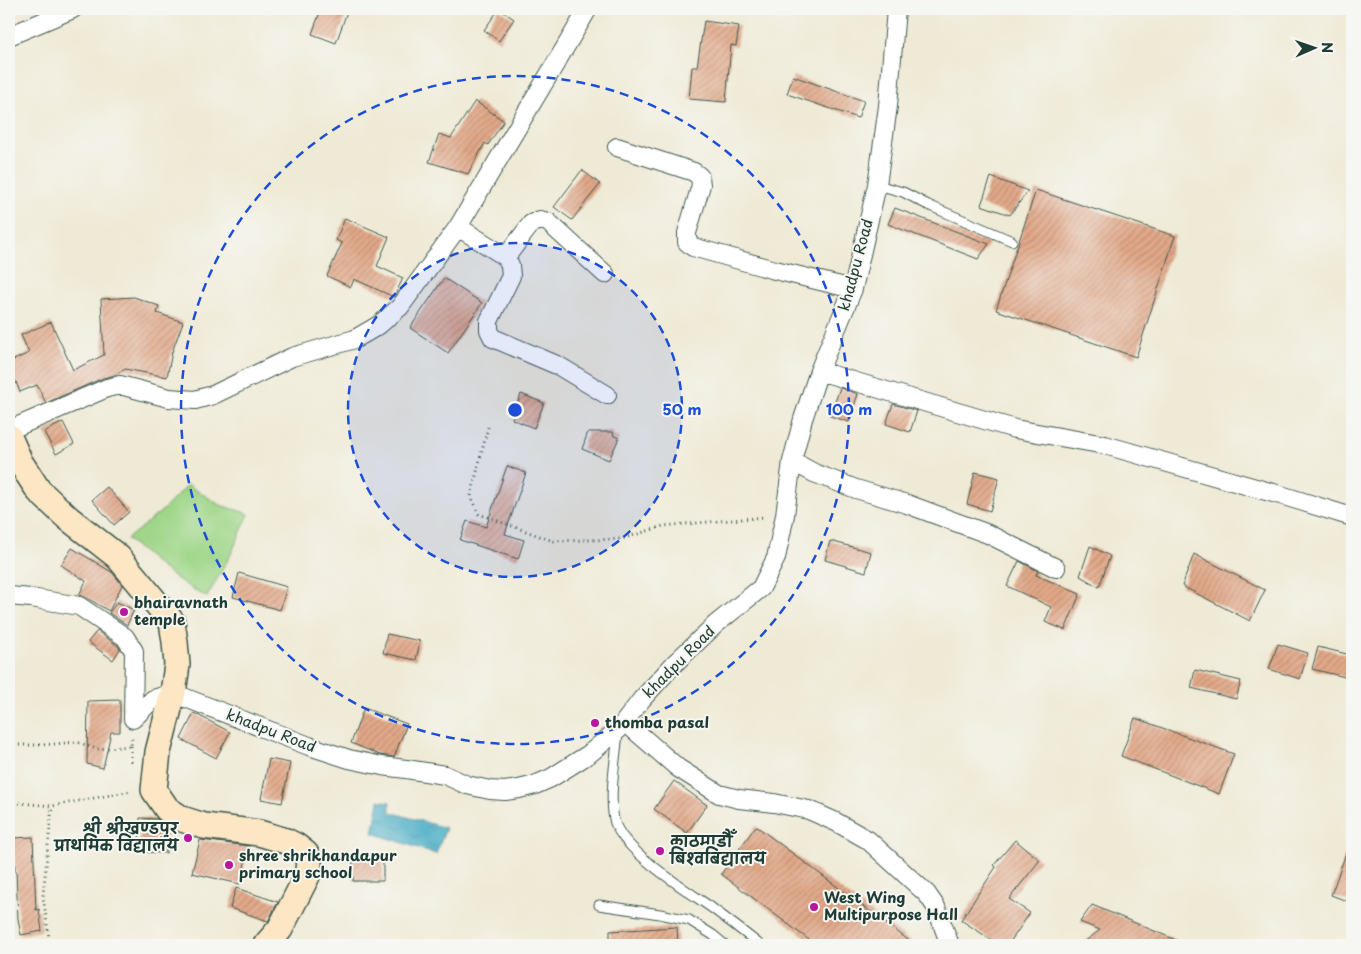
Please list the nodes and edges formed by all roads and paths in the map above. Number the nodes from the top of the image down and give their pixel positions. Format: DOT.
graph roads {
  1 [pos="73,9"];
  2 [pos="588,9"];
  3 [pos="896,9"];
  4 [pos="9,36"];
  5 [pos="618,147"];
  6 [pos="877,185"];
  7 [pos="458,227"];
  8 [pos="1012,241"];
  9 [pos="506,257"];
  10 [pos="605,274"];
  11 [pos="853,289"];
  12 [pos="820,370"];
  13 [pos="606,395"];
  14 [pos="488,427"];
  15 [pos="9,430"];
  16 [pos="9,437"];
  17 [pos="792,461"];
  18 [pos="785,515"];
  19 [pos="1352,517"];
  20 [pos="1056,568"];
  21 [pos="9,596"];
  22 [pos="173,693"];
  23 [pos="133,719"];
  24 [pos="622,725"];
  25 [pos="9,745"];
  26 [pos="131,746"];
  27 [pos="131,773"];
  28 [pos="131,791"];
  29 [pos="9,802"];
  30 [pos="52,806"];
  31 [pos="599,905"];
  32 [pos="50,945"];
  33 [pos="266,945"];
  34 [pos="725,945"];
  35 [pos="760,945"];
  36 [pos="950,945"];
  1 -- 4 [label="street"];
  2 -- 7 [label="street"];
  3 -- 6 [label="street, khadpu Road"];
  5 -- 11 [label="street"];
  6 -- 8 [label="lane"];
  6 -- 11 [label="street, khadpu Road"];
  7 -- 9 [label="street"];
  7 -- 15 [label="street"];
  9 -- 10 [label="street"];
  9 -- 13 [label="street"];
  11 -- 12 [label="street, khadpu Road"];
  12 -- 17 [label="street, khadpu Road"];
  12 -- 19 [label="street"];
  14 -- 18 [label="path"];
  16 -- 22 [label="street"];
  17 -- 18 [label="street, khadpu Road"];
  17 -- 20 [label="street"];
  18 -- 24 [label="street, khadpu Road"];
  21 -- 23 [label="street"];
  22 -- 23 [label="street"];
  22 -- 24 [label="street, khadpu Road"];
  22 -- 33 [label="street"];
  23 -- 26 [label="path"];
  24 -- 35 [label="lane"];
  24 -- 36 [label="street"];
  25 -- 26 [label="path"];
  26 -- 27 [label="path"];
  28 -- 30 [label="path"];
  29 -- 30 [label="path"];
  30 -- 32 [label="path"];
  31 -- 34 [label="lane"];
}
